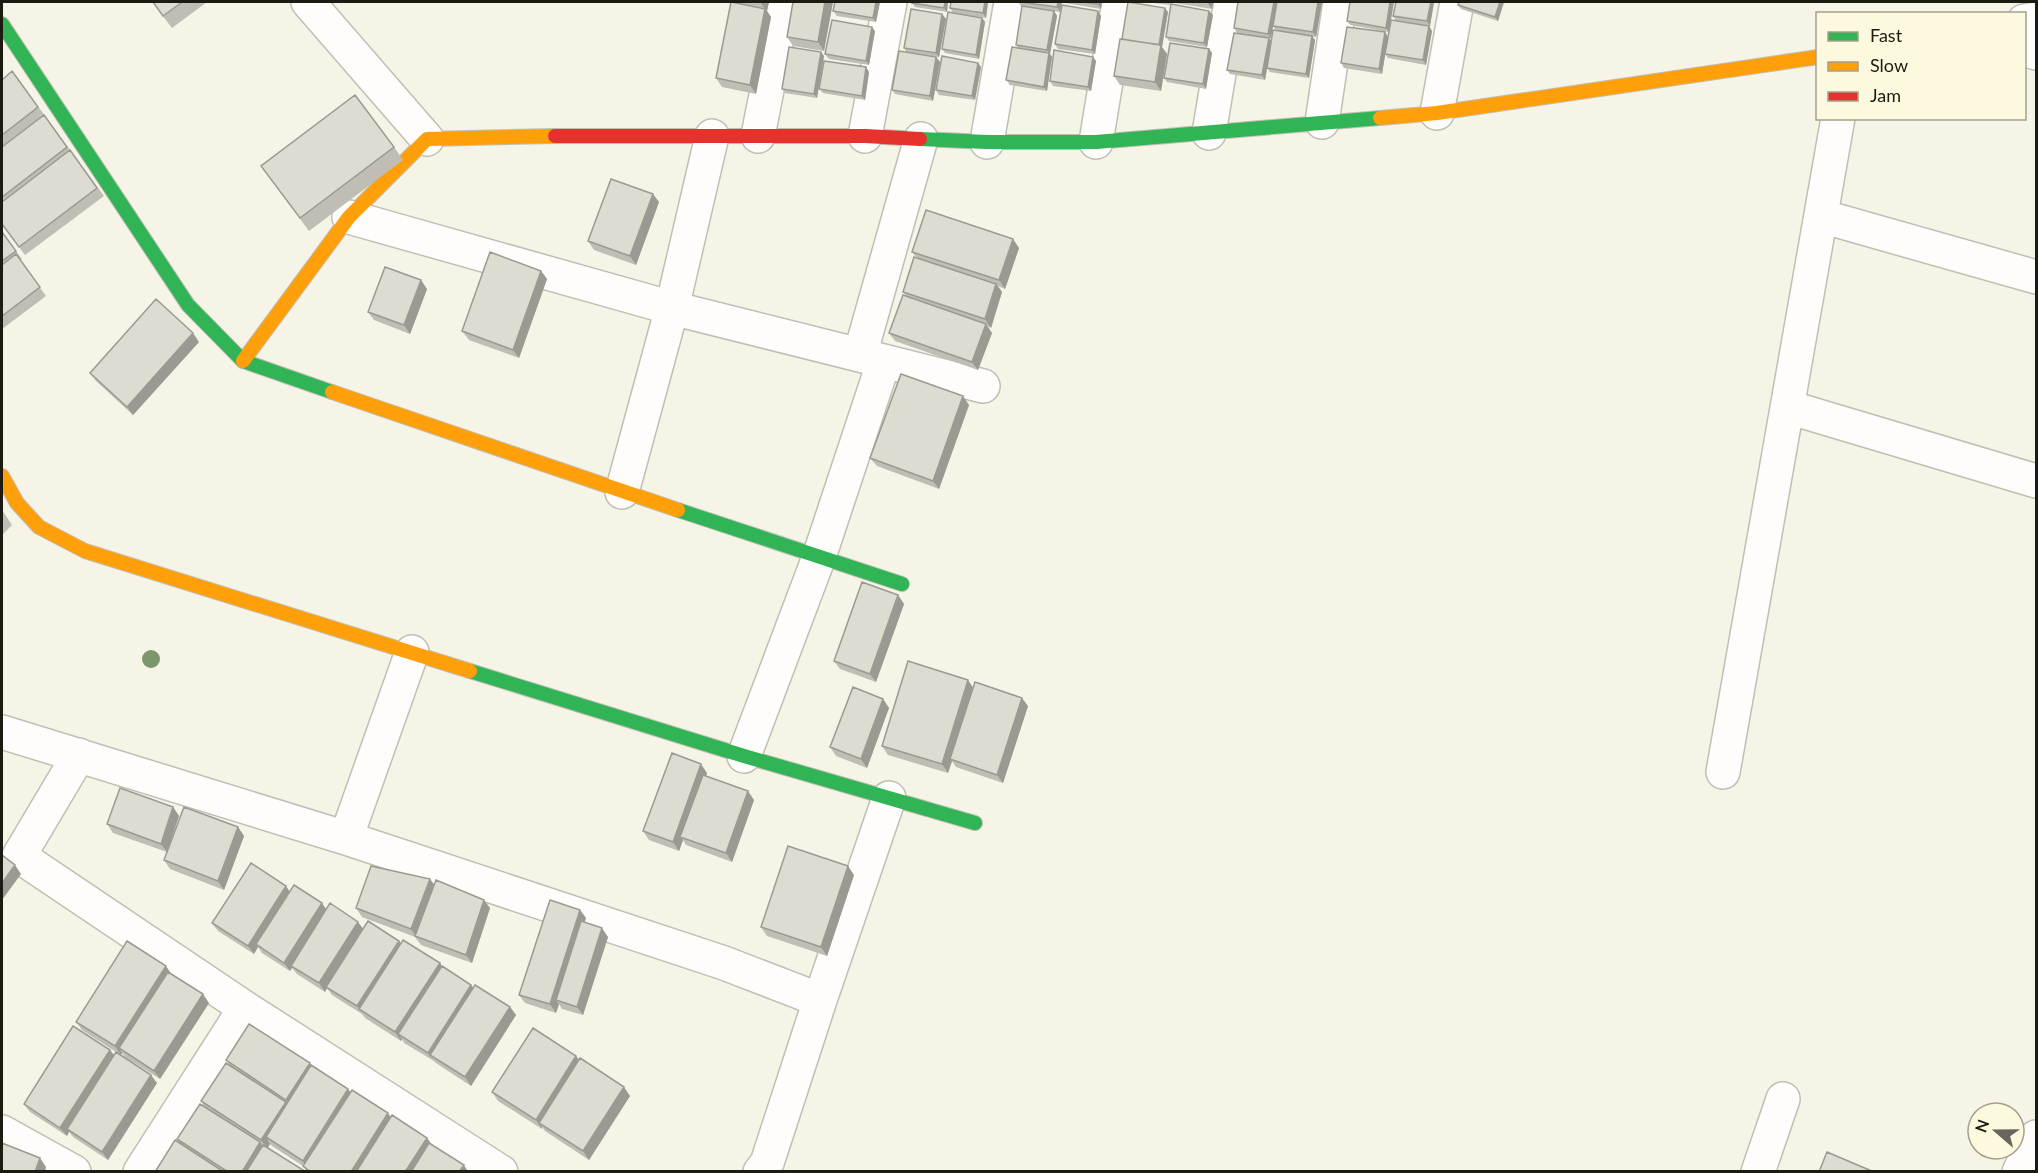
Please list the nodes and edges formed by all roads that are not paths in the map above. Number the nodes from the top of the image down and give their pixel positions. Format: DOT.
graph roads {
  1 [pos="308,2"];
  2 [pos="784,2"];
  3 [pos="890,2"];
  4 [pos="1011,2"];
  5 [pos="1119,2"];
  6 [pos="1231,2"];
  7 [pos="1341,2"];
  8 [pos="1456,2"];
  9 [pos="2,24"];
  10 [pos="1816,57"];
  11 [pos="1437,113"];
  12 [pos="1838,120"];
  13 [pos="1322,122"];
  14 [pos="1209,133"];
  15 [pos="712,136"];
  16 [pos="758,136"];
  17 [pos="865,136"];
  18 [pos="428,139"];
  19 [pos="921,139"];
  20 [pos="987,142"];
  21 [pos="1096,142"];
  22 [pos="1821,216"];
  23 [pos="349,217"];
  24 [pos="2037,278"];
  25 [pos="672,309"];
  26 [pos="872,358"];
  27 [pos="243,361"];
  28 [pos="983,386"];
  29 [pos="1788,407"];
  30 [pos="2,476"];
  31 [pos="2037,481"];
  32 [pos="622,492"];
  33 [pos="819,557"];
  34 [pos="902,584"];
  35 [pos="412,652"];
  36 [pos="2,732"];
  37 [pos="79,755"];
  38 [pos="744,756"];
  39 [pos="1723,772"];
  40 [pos="889,798"];
  41 [pos="975,824"];
  42 [pos="346,838"];
  43 [pos="820,1000"];
  44 [pos="245,1008"];
  45 [pos="1783,1099"];
  46 [pos="2,1132"];
  47 [pos="2037,1137"];
  48 [pos="74,1172"];
  49 [pos="140,1172"];
  50 [pos="501,1172"];
  51 [pos="760,1172"];
  52 [pos="1758,1172"];
  53 [pos="2019,1172"];
  1 -- 18 [label="street"];
  2 -- 16 [label="street"];
  3 -- 17 [label="street"];
  4 -- 20 [label="street"];
  5 -- 21 [label="street"];
  6 -- 14 [label="street"];
  7 -- 13 [label="street"];
  8 -- 11 [label="street"];
  9 -- 27 [label="street"];
  10 -- 11 [label="street"];
  11 -- 13 [label="street"];
  12 -- 22 [label="street"];
  13 -- 14 [label="street"];
  14 -- 21 [label="street"];
  15 -- 16 [label="street"];
  15 -- 18 [label="street"];
  15 -- 25 [label="street"];
  16 -- 17 [label="street"];
  17 -- 19 [label="street"];
  18 -- 23 [label="street"];
  19 -- 20 [label="street"];
  19 -- 26 [label="street"];
  20 -- 21 [label="street"];
  22 -- 24 [label="street"];
  22 -- 29 [label="street"];
  23 -- 25 [label="street"];
  23 -- 27 [label="street"];
  25 -- 26 [label="street"];
  25 -- 32 [label="street"];
  26 -- 28 [label="street"];
  26 -- 33 [label="street"];
  27 -- 32 [label="street"];
  29 -- 31 [label="street"];
  29 -- 39 [label="street"];
  30 -- 35 [label="street"];
  32 -- 33 [label="street"];
  33 -- 34 [label="street"];
  33 -- 38 [label="street"];
  35 -- 38 [label="street"];
  35 -- 42 [label="street"];
  36 -- 37 [label="street"];
  37 -- 42 [label="street"];
  37 -- 44 [label="street"];
  38 -- 40 [label="street"];
  40 -- 41 [label="street"];
  40 -- 43 [label="street"];
  42 -- 43 [label="street"];
  43 -- 51 [label="street"];
  44 -- 49 [label="street"];
  44 -- 50 [label="street"];
  45 -- 52 [label="street"];
  46 -- 48 [label="street"];
  47 -- 53 [label="street"];
}
